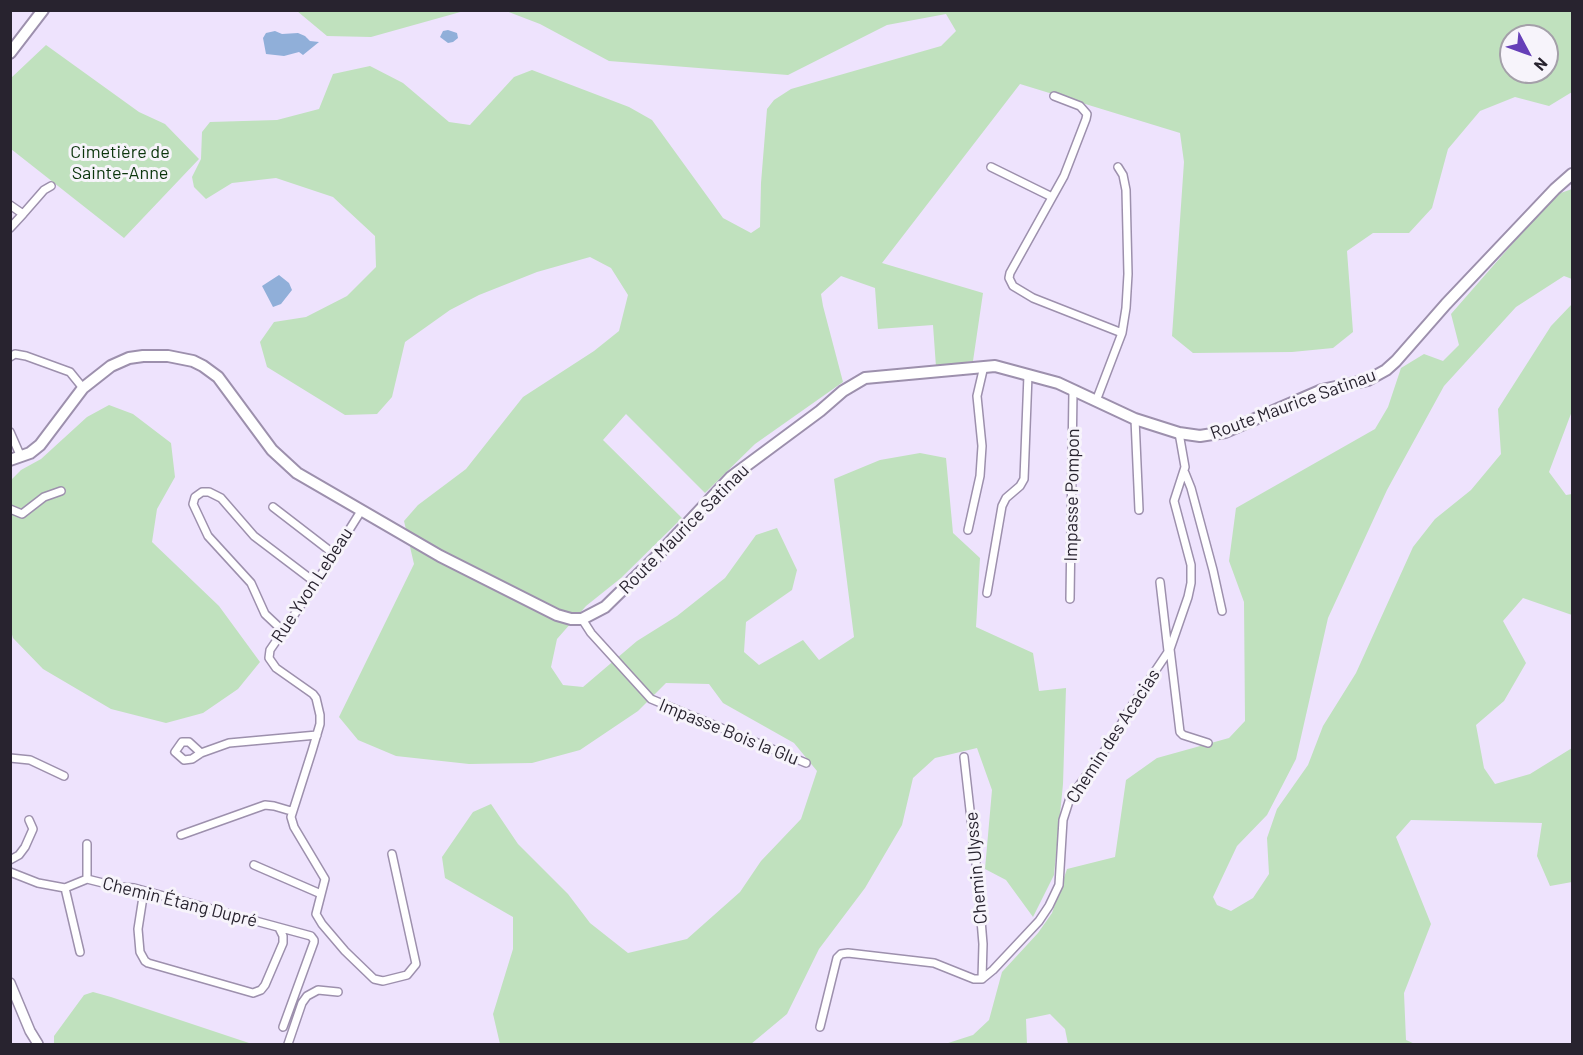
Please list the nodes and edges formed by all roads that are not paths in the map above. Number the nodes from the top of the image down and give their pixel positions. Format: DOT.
graph roads {
  1 [pos="43,10"];
  2 [pos="10,53"];
  3 [pos="1054,96"];
  4 [pos="991,166"];
  5 [pos="1118,167"];
  6 [pos="1572,174"];
  7 [pos="51,186"];
  8 [pos="1052,197"];
  9 [pos="10,205"];
  10 [pos="23,214"];
  11 [pos="10,228"];
  12 [pos="1122,333"];
  13 [pos="10,357"];
  14 [pos="984,366"];
  15 [pos="1028,375"];
  16 [pos="83,388"];
  17 [pos="1073,391"];
  18 [pos="1096,401"];
  19 [pos="1135,419"];
  20 [pos="10,432"];
  21 [pos="1179,433"];
  22 [pos="16,458"];
  23 [pos="1185,472"];
  24 [pos="61,491"];
  25 [pos="273,507"];
  26 [pos="10,509"];
  27 [pos="1138,510"];
  28 [pos="361,511"];
  29 [pos="968,530"];
  30 [pos="334,554"];
  31 [pos="1160,582"];
  32 [pos="316,583"];
  33 [pos="987,592"];
  34 [pos="1070,599"];
  35 [pos="1222,611"];
  36 [pos="582,619"];
  37 [pos="282,630"];
  38 [pos="1169,650"];
  39 [pos="317,735"];
  40 [pos="1208,743"];
  41 [pos="201,753"];
  42 [pos="964,757"];
  43 [pos="10,758"];
  44 [pos="806,763"];
  45 [pos="64,776"];
  46 [pos="291,812"];
  47 [pos="29,820"];
  48 [pos="181,835"];
  49 [pos="87,844"];
  50 [pos="392,854"];
  51 [pos="10,860"];
  52 [pos="254,865"];
  53 [pos="10,872"];
  54 [pos="87,879"];
  55 [pos="65,888"];
  56 [pos="134,888"];
  57 [pos="321,894"];
  58 [pos="279,928"];
  59 [pos="80,952"];
  60 [pos="982,979"];
  61 [pos="10,983"];
  62 [pos="338,992"];
  63 [pos="282,1027"];
  64 [pos="820,1027"];
  65 [pos="38,1044"];
  66 [pos="288,1044"];
  1 -- 2 [label="main road"];
  3 -- 8 [label="street"];
  4 -- 8 [label="street"];
  5 -- 12 [label="street"];
  6 -- 21 [label="main road, Route Maurice Satinau"];
  7 -- 10 [label="street"];
  8 -- 12 [label="street"];
  9 -- 10 [label="street"];
  10 -- 11 [label="street"];
  12 -- 18 [label="street"];
  13 -- 16 [label="street"];
  14 -- 15 [label="main road, Route Maurice Satinau"];
  14 -- 29 [label="street"];
  14 -- 36 [label="main road, Route Maurice Satinau"];
  15 -- 17 [label="main road, Route Maurice Satinau"];
  15 -- 33 [label="street"];
  16 -- 22 [label="main road"];
  16 -- 28 [label="main road"];
  17 -- 18 [label="main road, Route Maurice Satinau"];
  17 -- 34 [label="street, Impasse Pompon"];
  18 -- 19 [label="main road, Route Maurice Satinau"];
  19 -- 21 [label="main road, Route Maurice Satinau"];
  19 -- 27 [label="street"];
  20 -- 22 [label="street"];
  21 -- 23 [label="street, Chemin des Acacias"];
  23 -- 35 [label="street"];
  23 -- 38 [label="street, Chemin des Acacias"];
  24 -- 26 [label="street"];
  25 -- 30 [label="street"];
  28 -- 30 [label="street, Rue Yvon Lebeau"];
  28 -- 36 [label="main road"];
  30 -- 32 [label="street, Rue Yvon Lebeau"];
  31 -- 38 [label="street"];
  32 -- 37 [label="street, Rue Yvon Lebeau"];
  32 -- 37 [label="street"];
  36 -- 44 [label="street, Impasse Bois la Glu"];
  37 -- 39 [label="street, Rue Yvon Lebeau"];
  38 -- 40 [label="street"];
  38 -- 60 [label="street, Chemin des Acacias"];
  39 -- 41 [label="street"];
  39 -- 46 [label="street, Rue Yvon Lebeau"];
  42 -- 60 [label="street, Chemin Ulysse"];
  43 -- 45 [label="street"];
  46 -- 48 [label="street"];
  46 -- 57 [label="street"];
  47 -- 51 [label="street"];
  49 -- 54 [label="street"];
  50 -- 57 [label="street"];
  52 -- 57 [label="street"];
  53 -- 55 [label="street"];
  54 -- 55 [label="street, Chemin Étang Dupré"];
  54 -- 56 [label="street, Chemin Étang Dupré"];
  55 -- 59 [label="street"];
  56 -- 58 [label="street, Chemin Étang Dupré"];
  56 -- 58 [label="street"];
  58 -- 63 [label="street, Chemin Étang Dupré"];
  60 -- 64 [label="street"];
  61 -- 65 [label="street"];
  62 -- 66 [label="street"];
}
